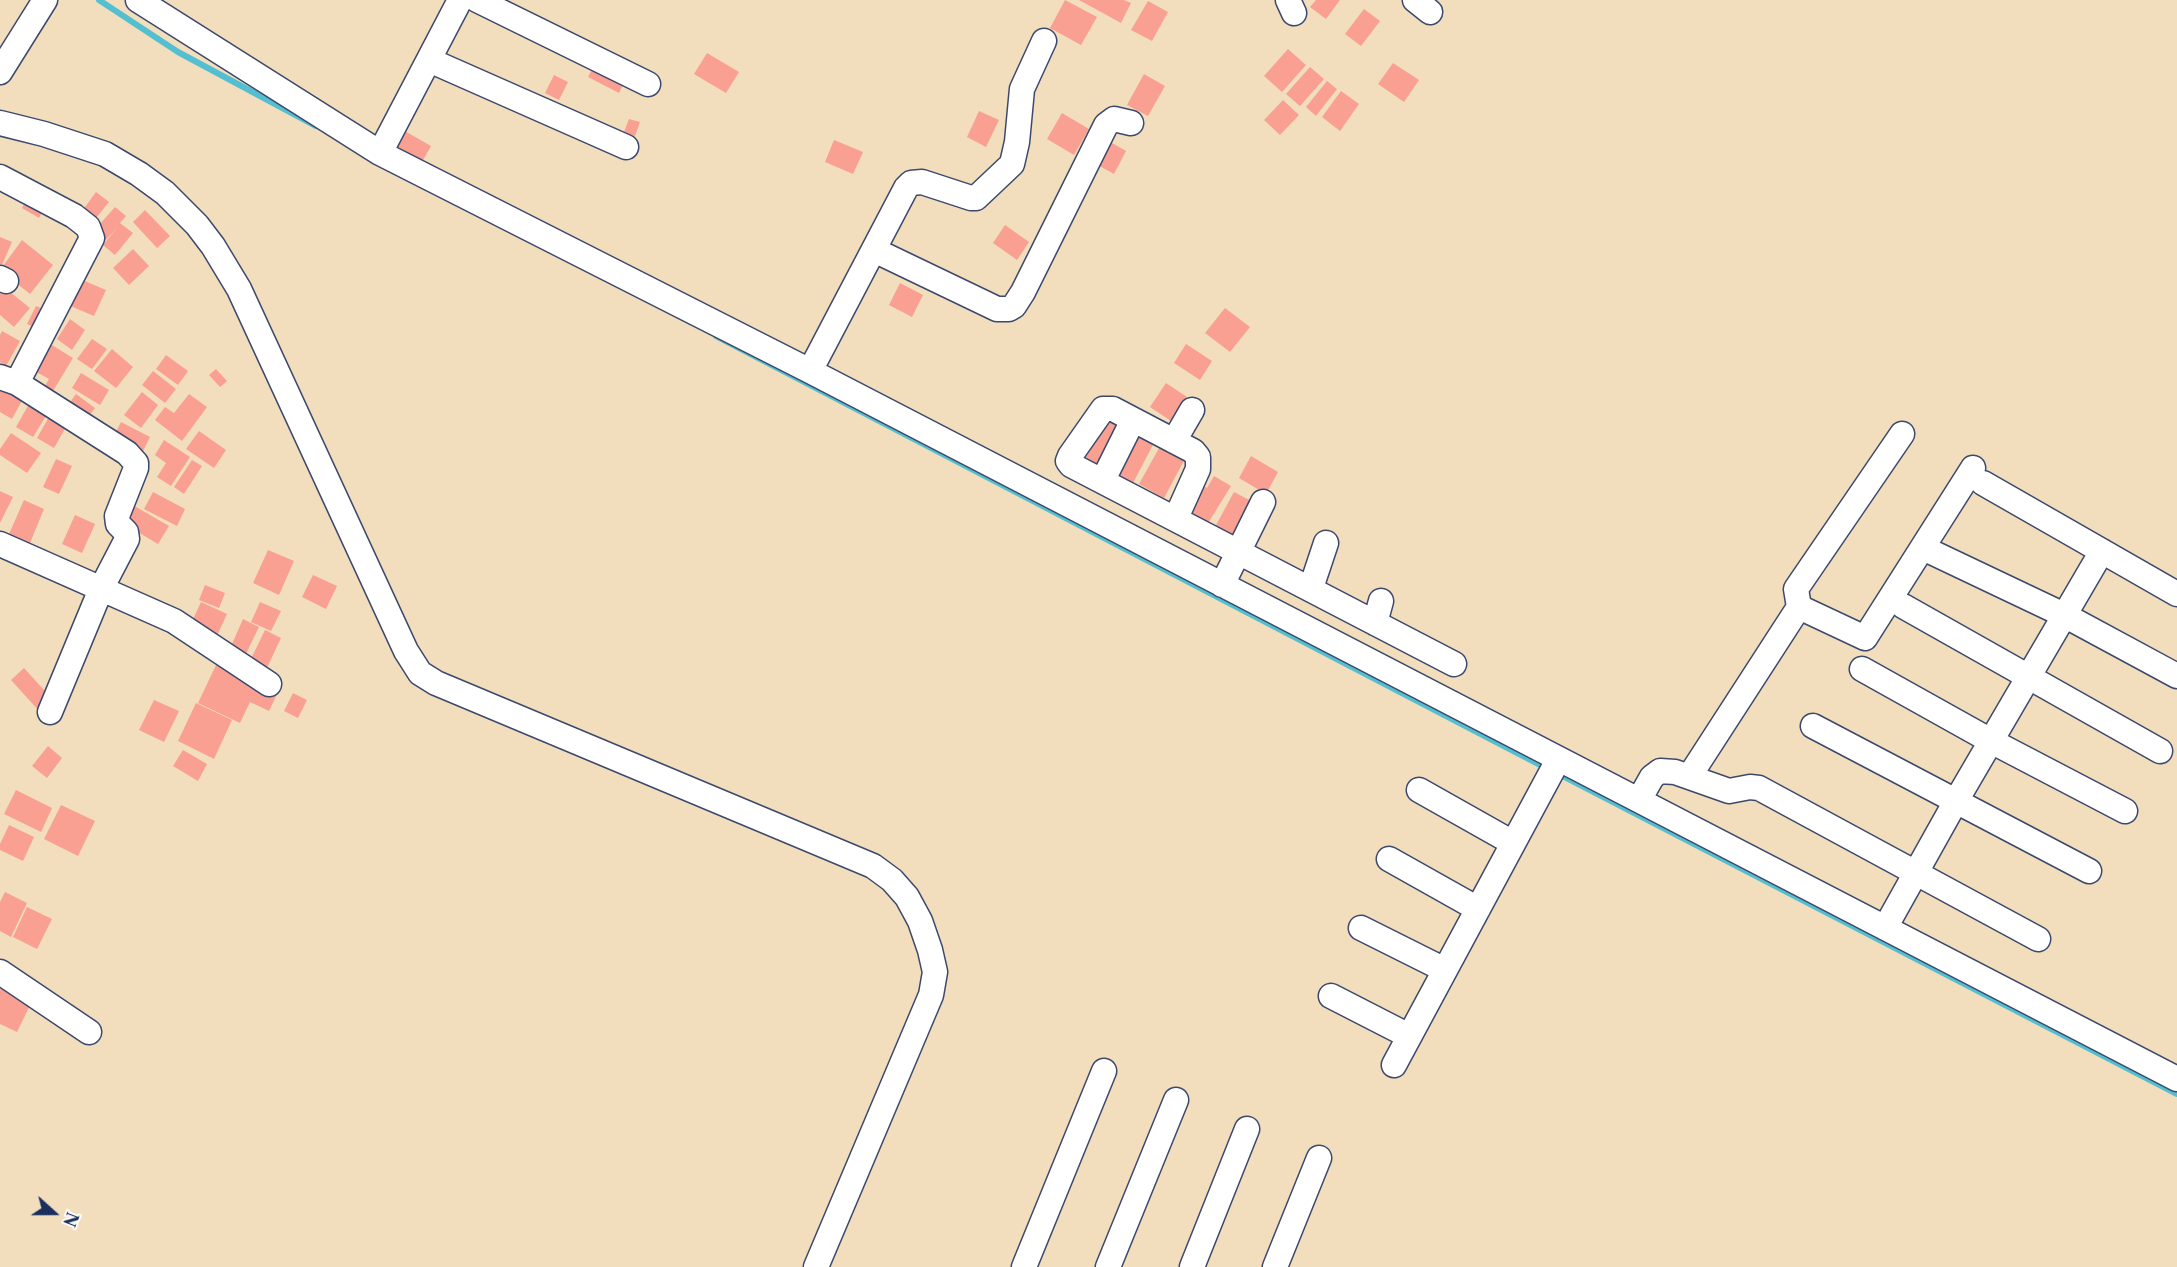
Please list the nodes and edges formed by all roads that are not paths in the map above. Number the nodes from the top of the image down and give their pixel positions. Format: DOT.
graph roads {
  1 [pos="45,0"];
  2 [pos="138,0"];
  3 [pos="460,0"];
  4 [pos="477,0"];
  5 [pos="1044,41"];
  6 [pos="429,60"];
  7 [pos="0,72"];
  8 [pos="648,84"];
  9 [pos="0,123"];
  10 [pos="1131,123"];
  11 [pos="626,147"];
  12 [pos="380,153"];
  13 [pos="0,177"];
  14 [pos="874,250"];
  15 [pos="810,371"];
  16 [pos="8,380"];
  17 [pos="1192,410"];
  18 [pos="1132,420"];
  19 [pos="1902,434"];
  20 [pos="1174,441"];
  21 [pos="1103,480"];
  22 [pos="1263,502"];
  23 [pos="1176,518"];
  24 [pos="1326,543"];
  25 [pos="0,544"];
  26 [pos="1923,548"];
  27 [pos="2102,550"];
  28 [pos="1239,552"];
  29 [pos="1222,585"];
  30 [pos="1311,588"];
  31 [pos="101,589"];
  32 [pos="2177,594"];
  33 [pos="1903,606"];
  34 [pos="1799,607"];
  35 [pos="2064,615"];
  36 [pos="1454,664"];
  37 [pos="1862,669"];
  38 [pos="2177,676"];
  39 [pos="2028,678"];
  40 [pos="269,684"];
  41 [pos="50,712"];
  42 [pos="1813,726"];
  43 [pos="1991,741"];
  44 [pos="2160,751"];
  45 [pos="1555,767"];
  46 [pos="1689,777"];
  47 [pos="1419,790"];
  48 [pos="1639,800"];
  49 [pos="1956,801"];
  50 [pos="2125,811"];
  51 [pos="1513,843"];
  52 [pos="1389,859"];
  53 [pos="2089,872"];
  54 [pos="1915,874"];
  55 [pos="1478,909"];
  56 [pos="1361,928"];
  57 [pos="1886,928"];
  58 [pos="2038,939"];
  59 [pos="1445,970"];
  60 [pos="0,972"];
  61 [pos="1330,996"];
  62 [pos="89,1032"];
  63 [pos="1409,1036"];
  64 [pos="1394,1065"];
  65 [pos="1104,1071"];
  66 [pos="2177,1078"];
  67 [pos="1176,1100"];
  68 [pos="1247,1129"];
  69 [pos="1319,1158"];
  70 [pos="816,1267"];
  71 [pos="1024,1267"];
  72 [pos="1108,1267"];
  73 [pos="1192,1267"];
  74 [pos="1275,1267"];
  1 -- 7 [label="street"];
  2 -- 12 [label="street"];
  3 -- 6 [label="street"];
  4 -- 8 [label="street"];
  5 -- 14 [label="street"];
  6 -- 11 [label="street"];
  6 -- 12 [label="street"];
  9 -- 70 [label="street"];
  10 -- 14 [label="street"];
  12 -- 15 [label="street"];
  13 -- 16 [label="street"];
  14 -- 15 [label="street"];
  15 -- 29 [label="street"];
  16 -- 31 [label="street"];
  17 -- 20 [label="street"];
  18 -- 20 [label="street"];
  18 -- 21 [label="street"];
  18 -- 21 [label="street"];
  19 -- 34 [label="street"];
  20 -- 23 [label="street"];
  21 -- 23 [label="street"];
  22 -- 28 [label="street"];
  23 -- 28 [label="street"];
  24 -- 30 [label="street"];
  25 -- 31 [label="street"];
  26 -- 27 [label="street"];
  26 -- 34 [label="street"];
  26 -- 35 [label="street"];
  27 -- 32 [label="street"];
  27 -- 35 [label="street"];
  28 -- 29 [label="street"];
  28 -- 30 [label="street"];
  29 -- 45 [label="street"];
  30 -- 36 [label="street"];
  31 -- 40 [label="street"];
  31 -- 41 [label="street"];
  33 -- 39 [label="street"];
  34 -- 46 [label="street"];
  35 -- 38 [label="street"];
  35 -- 39 [label="street"];
  37 -- 43 [label="street"];
  39 -- 43 [label="street"];
  39 -- 44 [label="street"];
  42 -- 49 [label="street"];
  43 -- 49 [label="street"];
  43 -- 50 [label="street"];
  45 -- 48 [label="street"];
  45 -- 51 [label="street"];
  46 -- 48 [label="street"];
  46 -- 54 [label="street"];
  47 -- 51 [label="street"];
  48 -- 57 [label="street"];
  49 -- 53 [label="street"];
  49 -- 54 [label="street"];
  51 -- 55 [label="street"];
  52 -- 55 [label="street"];
  54 -- 57 [label="street"];
  54 -- 58 [label="street"];
  55 -- 59 [label="street"];
  56 -- 59 [label="street"];
  57 -- 66 [label="street"];
  59 -- 63 [label="street"];
  60 -- 62 [label="street"];
  61 -- 63 [label="street"];
  63 -- 64 [label="street"];
  65 -- 71 [label="street"];
  67 -- 72 [label="street"];
  68 -- 73 [label="street"];
  69 -- 74 [label="street"];
}
